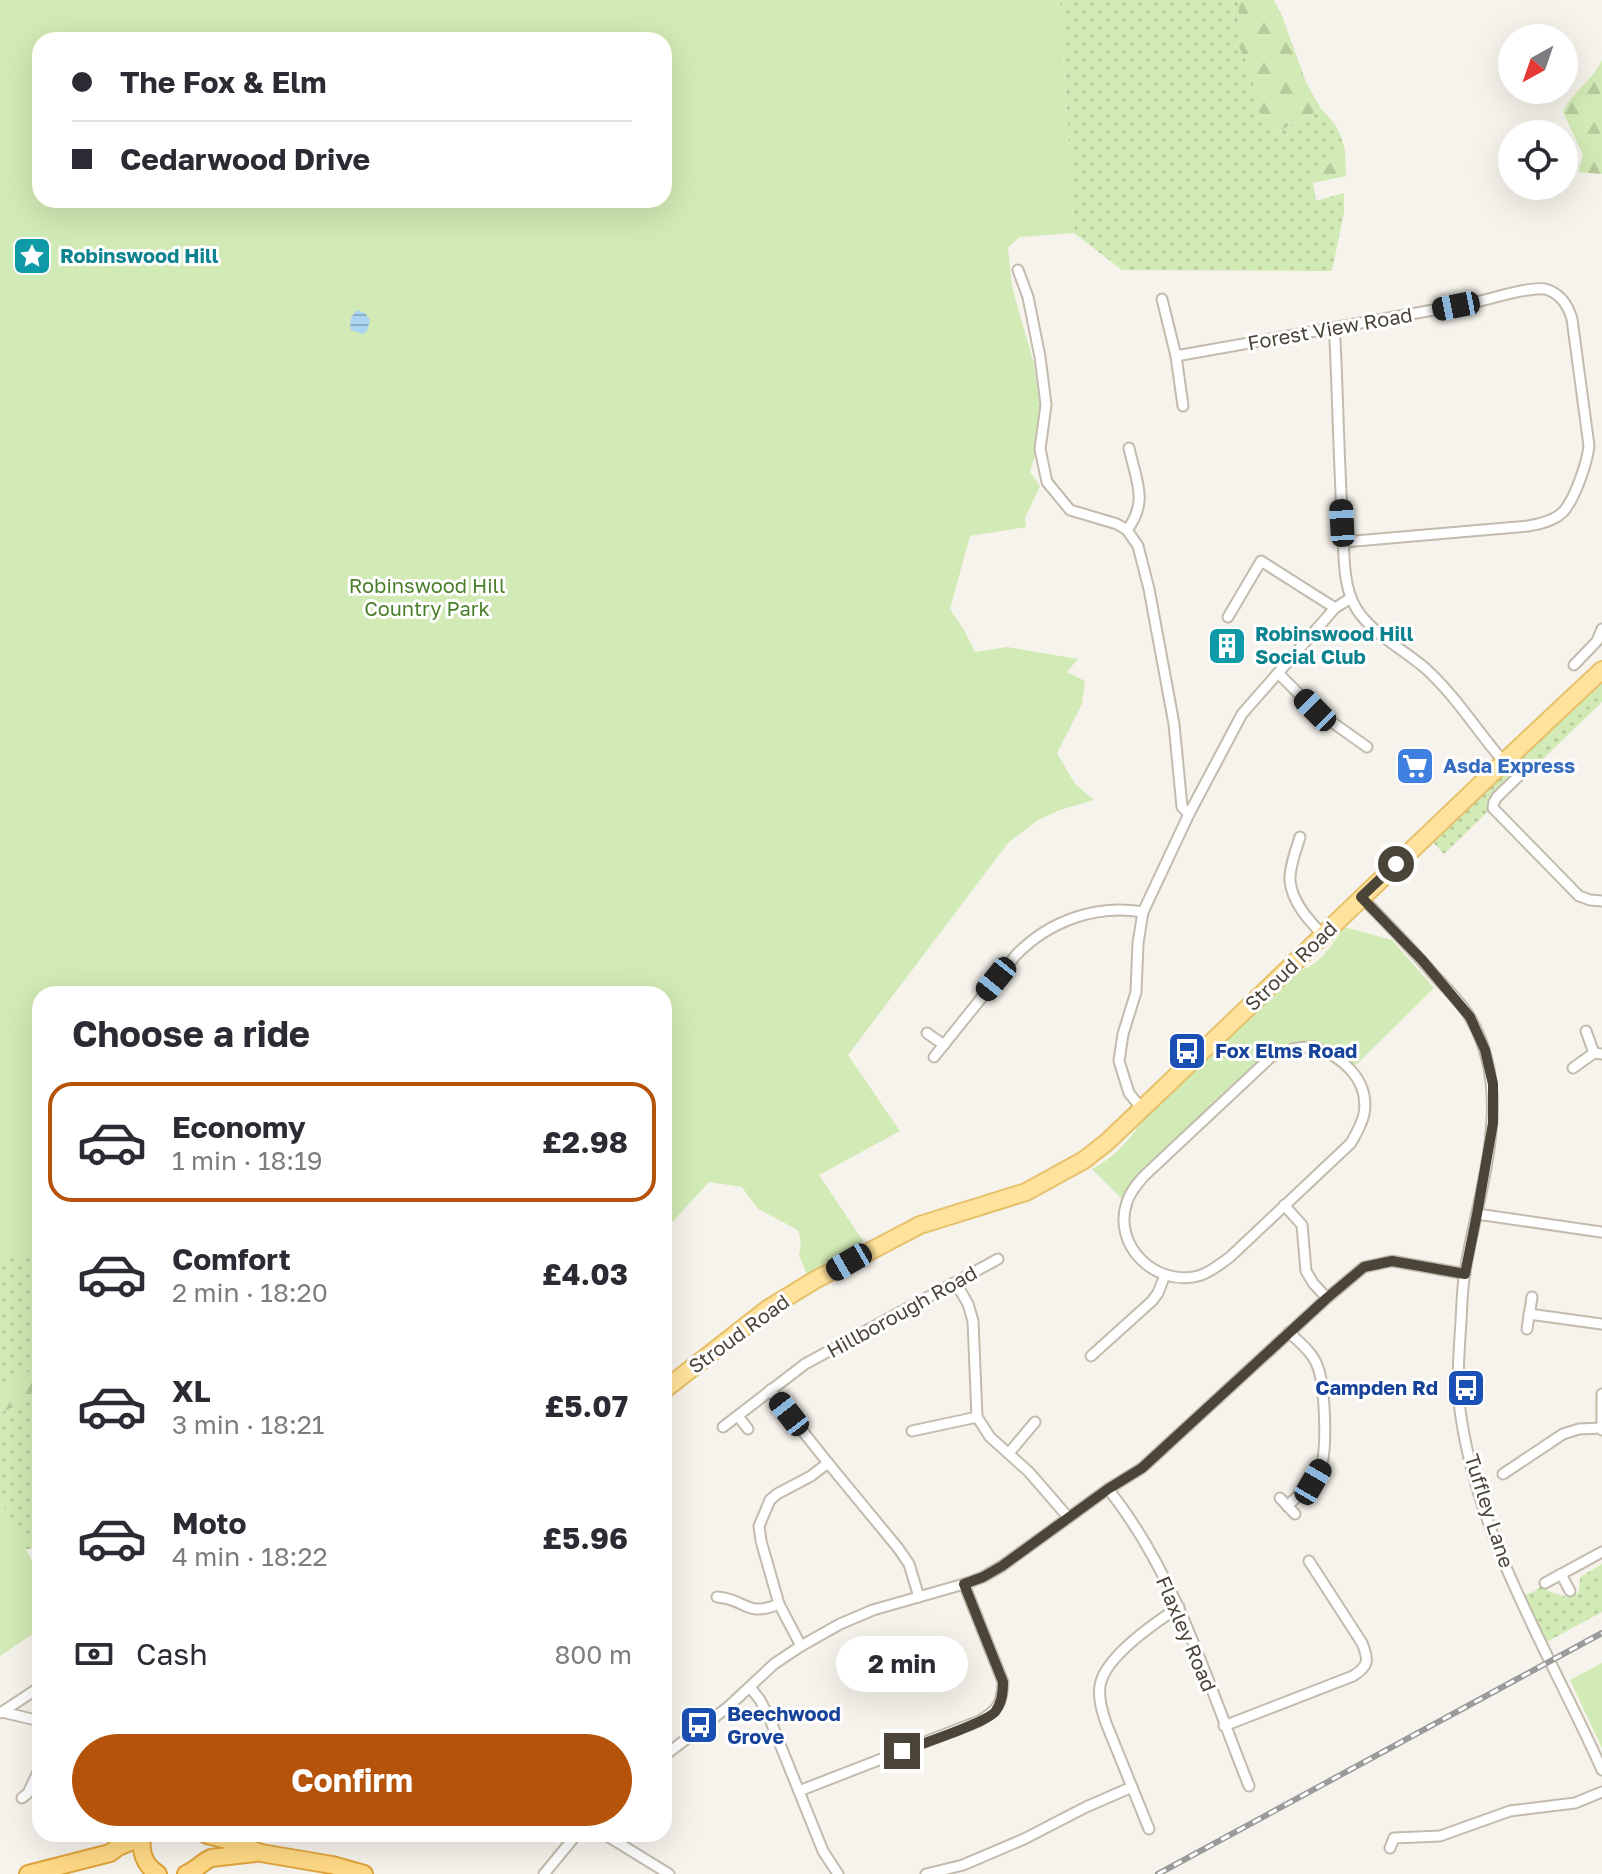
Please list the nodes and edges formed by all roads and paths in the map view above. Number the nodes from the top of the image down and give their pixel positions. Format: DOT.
graph roads {
  1 [pos="1018,270"];
  2 [pos="1162,299"];
  3 [pos="1333,329"];
  4 [pos="1176,356"];
  5 [pos="1183,406"];
  6 [pos="1129,448"];
  7 [pos="1127,530"];
  8 [pos="1344,542"];
  9 [pos="1351,598"];
  10 [pos="1335,608"];
  11 [pos="1228,617"];
  12 [pos="1602,629"];
  13 [pos="1574,665"];
  14 [pos="1602,670"];
  15 [pos="1278,673"];
  16 [pos="1367,747"];
  17 [pos="1504,762"];
  18 [pos="1526,769"];
  19 [pos="1189,814"];
  20 [pos="1295,841"];
  21 [pos="1361,897"];
  22 [pos="1602,901"];
  23 [pos="1143,912"];
  24 [pos="1323,935"];
  25 [pos="1586,1031"];
  26 [pos="927,1033"];
  27 [pos="944,1045"];
  28 [pos="1598,1054"];
  29 [pos="934,1057"];
  30 [pos="1573,1068"];
  31 [pos="1142,1109"];
  32 [pos="1284,1205"];
  33 [pos="1477,1214"];
  34 [pos="1602,1231"];
  35 [pos="1602,1244"];
  36 [pos="998,1259"];
  37 [pos="1465,1274"];
  38 [pos="1165,1275"];
  39 [pos="956,1283"];
  40 [pos="1532,1297"];
  41 [pos="1327,1298"];
  42 [pos="1529,1314"];
  43 [pos="1602,1324"];
  44 [pos="1527,1329"];
  45 [pos="1289,1332"];
  46 [pos="1091,1356"];
  47 [pos="672,1384"];
  48 [pos="770,1390"];
  49 [pos="1602,1394"];
  50 [pos="738,1416"];
  51 [pos="977,1417"];
  52 [pos="1035,1422"];
  53 [pos="723,1427"];
  54 [pos="748,1429"];
  55 [pos="1602,1429"];
  56 [pos="912,1431"];
  57 [pos="1009,1453"];
  58 [pos="828,1463"];
  59 [pos="1503,1474"];
  60 [pos="1108,1489"];
  61 [pos="1280,1498"];
  62 [pos="1068,1517"];
  63 [pos="1602,1552"];
  64 [pos="1309,1561"];
  65 [pos="1561,1574"];
  66 [pos="1545,1583"];
  67 [pos="964,1584"];
  68 [pos="1570,1591"];
  69 [pos="721,1597"];
  70 [pos="919,1597"];
  71 [pos="779,1604"];
  72 [pos="1179,1607"];
  73 [pos="801,1646"];
  74 [pos="750,1687"];
  75 [pos="32,1692"];
  76 [pos="1,1712"];
  77 [pos="32,1719"];
  78 [pos="1224,1726"];
  79 [pos="672,1750"];
  80 [pos="1602,1770"];
  81 [pos="32,1785"];
  82 [pos="1249,1786"];
  83 [pos="1132,1787"];
  84 [pos="799,1791"];
  85 [pos="1602,1792"];
  86 [pos="22,1798"];
  87 [pos="1149,1829"];
  88 [pos="1391,1838"];
  89 [pos="129,1842"];
  90 [pos="142,1842"];
  91 [pos="209,1842"];
  92 [pos="230,1842"];
  93 [pos="570,1842"];
  94 [pos="617,1842"];
  95 [pos="110,1853"];
  96 [pos="261,1853"];
  97 [pos="144,1859"];
  98 [pos="205,1861"];
  99 [pos="28,1874"];
  100 [pos="158,1874"];
  101 [pos="186,1874"];
  102 [pos="364,1874"];
  103 [pos="544,1874"];
  104 [pos="669,1874"];
  105 [pos="838,1874"];
  106 [pos="926,1874"];
  1 -- 7 [label="street"];
  2 -- 4 [label="street"];
  3 -- 4 [label="street, Forest View Road"];
  3 -- 8 [label="street"];
  3 -- 8 [label="street, Forest View Road"];
  4 -- 5 [label="street"];
  6 -- 7 [label="street"];
  7 -- 19 [label="street"];
  8 -- 9 [label="street"];
  9 -- 10 [label="street"];
  9 -- 17 [label="street"];
  10 -- 11 [label="street"];
  10 -- 15 [label="street"];
  12 -- 13 [label="street"];
  14 -- 17 [label="main road, Stroud Road"];
  15 -- 16 [label="street"];
  15 -- 19 [label="street"];
  17 -- 21 [label="main road, Stroud Road"];
  18 -- 22 [label="street"];
  19 -- 23 [label="street"];
  20 -- 24 [label="street"];
  21 -- 24 [label="main road, Stroud Road"];
  21 -- 33 [label="street, Tuffley Lane"];
  23 -- 27 [label="street"];
  23 -- 31 [label="street"];
  24 -- 31 [label="main road, Stroud Road"];
  25 -- 28 [label="street"];
  26 -- 27 [label="street"];
  27 -- 29 [label="street"];
  28 -- 30 [label="street"];
  31 -- 47 [label="main road, Stroud Road"];
  32 -- 38 [label="street"];
  32 -- 38 [label="street"];
  32 -- 41 [label="street"];
  33 -- 34 [label="street"];
  33 -- 37 [label="street, Tuffley Lane"];
  34 -- 35 [label="street"];
  36 -- 39 [label="street, Hillborough Road"];
  37 -- 41 [label="street"];
  37 -- 80 [label="street, Tuffley Lane"];
  38 -- 46 [label="street"];
  39 -- 48 [label="street, Hillborough Road"];
  39 -- 51 [label="street"];
  40 -- 42 [label="street"];
  41 -- 45 [label="street"];
  42 -- 43 [label="street"];
  42 -- 44 [label="street"];
  45 -- 60 [label="street"];
  45 -- 61 [label="street"];
  48 -- 50 [label="street, Hillborough Road"];
  48 -- 58 [label="street"];
  49 -- 55 [label="street"];
  50 -- 53 [label="street, Hillborough Road"];
  50 -- 54 [label="street"];
  51 -- 56 [label="street"];
  51 -- 57 [label="street"];
  52 -- 57 [label="street"];
  55 -- 59 [label="street"];
  57 -- 62 [label="street"];
  58 -- 70 [label="street"];
  58 -- 71 [label="street"];
  60 -- 62 [label="street"];
  60 -- 72 [label="street, Flaxley Road"];
  62 -- 67 [label="street"];
  63 -- 65 [label="street"];
  64 -- 78 [label="street"];
  65 -- 66 [label="street"];
  65 -- 68 [label="street"];
  67 -- 70 [label="street"];
  67 -- 84 [label="street"];
  69 -- 71 [label="street"];
  70 -- 73 [label="street"];
  71 -- 73 [label="street"];
  72 -- 78 [label="street, Flaxley Road"];
  72 -- 83 [label="street"];
  73 -- 74 [label="street"];
  74 -- 79 [label="street"];
  74 -- 84 [label="street"];
  75 -- 76 [label="street"];
  76 -- 77 [label="street"];
  78 -- 82 [label="street, Flaxley Road"];
  81 -- 86 [label="street"];
  83 -- 87 [label="street"];
  83 -- 106 [label="street"];
  84 -- 105 [label="street"];
  85 -- 88 [label="street"];
  89 -- 95 [label="highway"];
  90 -- 97 [label="highway"];
  91 -- 98 [label="highway"];
  92 -- 96 [label="highway"];
  93 -- 103 [label="street"];
  94 -- 104 [label="street"];
  95 -- 97 [label="highway"];
  95 -- 99 [label="highway"];
  96 -- 98 [label="highway"];
  96 -- 102 [label="highway"];
  97 -- 100 [label="highway"];
  98 -- 101 [label="highway"];
}
